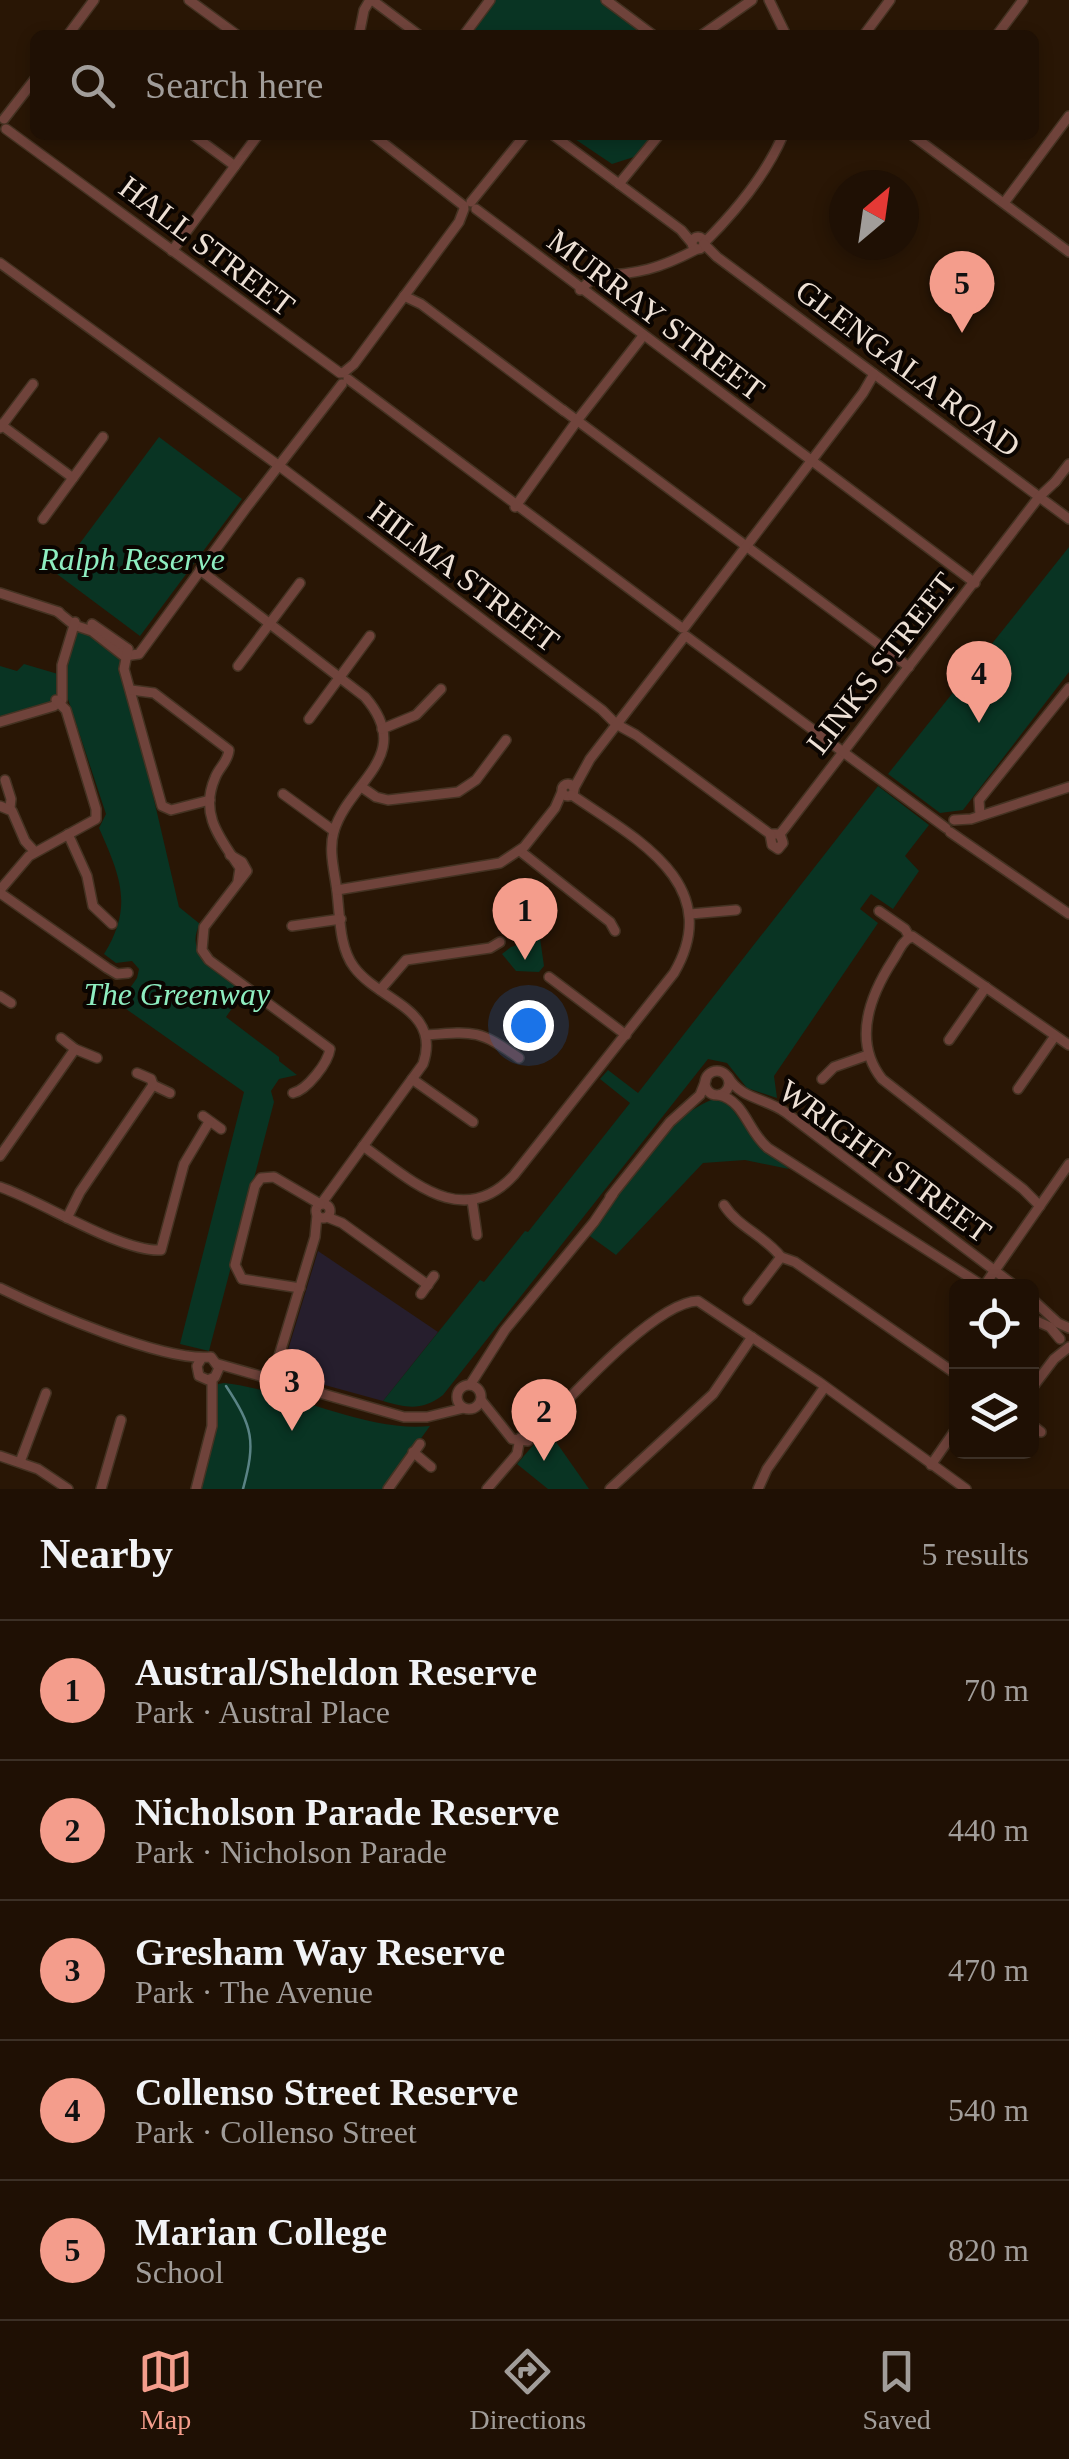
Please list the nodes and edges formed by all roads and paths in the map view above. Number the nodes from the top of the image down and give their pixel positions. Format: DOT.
graph roads {
  1 [pos="94,0"];
  2 [pos="189,0"];
  3 [pos="371,0"];
  4 [pos="490,0"];
  5 [pos="606,0"];
  6 [pos="751,0"];
  7 [pos="769,0"];
  8 [pos="890,0"];
  9 [pos="1023,0"];
  10 [pos="72,30"];
  11 [pos="230,30"];
  12 [pos="361,30"];
  13 [pos="412,30"];
  14 [pos="468,30"];
  15 [pos="646,30"];
  16 [pos="709,30"];
  17 [pos="784,30"];
  18 [pos="868,30"];
  19 [pos="1001,30"];
  20 [pos="30,86"];
  21 [pos="1069,116"];
  22 [pos="3,125"];
  23 [pos="200,140"];
  24 [pos="254,140"];
  25 [pos="379,140"];
  26 [pos="521,140"];
  27 [pos="560,140"];
  28 [pos="654,140"];
  29 [pos="781,140"];
  30 [pos="922,140"];
  31 [pos="236,166"];
  32 [pos="619,184"];
  33 [pos="1004,203"];
  34 [pos="470,208"];
  35 [pos="698,243"];
  36 [pos="172,252"];
  37 [pos="1069,252"];
  38 [pos="0,263"];
  39 [pos="580,290"];
  40 [pos="406,293"];
  41 [pos="641,335"];
  42 [pos="876,376"];
  43 [pos="343,378"];
  44 [pos="33,384"];
  45 [pos="577,420"];
  46 [pos="1,426"];
  47 [pos="103,437"];
  48 [pos="811,462"];
  49 [pos="1069,464"];
  50 [pos="276,467"];
  51 [pos="73,478"];
  52 [pos="1041,499"];
  53 [pos="514,506"];
  54 [pos="1069,519"];
  55 [pos="42,520"];
  56 [pos="748,547"];
  57 [pos="198,572"];
  58 [pos="300,583"];
  59 [pos="975,583"];
  60 [pos="0,592"];
  61 [pos="75,624"];
  62 [pos="269,625"];
  63 [pos="684,633"];
  64 [pos="370,636"];
  65 [pos="128,655"];
  66 [pos="238,666"];
  67 [pos="909,667"];
  68 [pos="340,678"];
  69 [pos="1069,688"];
  70 [pos="130,689"];
  71 [pos="441,689"];
  72 [pos="58,702"];
  73 [pos="309,718"];
  74 [pos="0,722"];
  75 [pos="618,722"];
  76 [pos="382,729"];
  77 [pos="506,740"];
  78 [pos="843,750"];
  79 [pos="4,780"];
  80 [pos="1069,787"];
  81 [pos="363,788"];
  82 [pos="570,791"];
  83 [pos="283,794"];
  84 [pos="209,803"];
  85 [pos="5,807"];
  86 [pos="982,815"];
  87 [pos="952,827"];
  88 [pos="334,830"];
  89 [pos="68,834"];
  90 [pos="775,834"];
  91 [pos="520,851"];
  92 [pos="35,852"];
  93 [pos="337,887"];
  94 [pos="0,892"];
  95 [pos="1069,899"];
  96 [pos="736,910"];
  97 [pos="878,911"];
  98 [pos="1064,911"];
  99 [pos="690,914"];
  100 [pos="340,919"];
  101 [pos="112,924"];
  102 [pos="292,926"];
  103 [pos="615,931"];
  104 [pos="909,938"];
  105 [pos="500,942"];
  106 [pos="128,973"];
  107 [pos="549,977"];
  108 [pos="986,987"];
  109 [pos="380,990"];
  110 [pos="0,996"];
  111 [pos="11,1003"];
  112 [pos="626,1034"];
  113 [pos="427,1035"];
  114 [pos="1055,1036"];
  115 [pos="61,1038"];
  116 [pos="948,1040"];
  117 [pos="1069,1045"];
  118 [pos="75,1049"];
  119 [pos="868,1055"];
  120 [pos="97,1058"];
  121 [pos="519,1058"];
  122 [pos="137,1073"];
  123 [pos="728,1077"];
  124 [pos="412,1079"];
  125 [pos="822,1079"];
  126 [pos="706,1080"];
  127 [pos="153,1085"];
  128 [pos="1018,1088"];
  129 [pos="170,1093"];
  130 [pos="294,1093"];
  131 [pos="718,1095"];
  132 [pos="690,1106"];
  133 [pos="473,1122"];
  134 [pos="221,1129"];
  135 [pos="362,1146"];
  136 [pos="0,1156"];
  137 [pos="1069,1164"];
  138 [pos="3,1186"];
  139 [pos="472,1200"];
  140 [pos="1042,1203"];
  141 [pos="724,1205"];
  142 [pos="323,1211"];
  143 [pos="67,1218"];
  144 [pos="478,1236"];
  145 [pos="780,1257"];
  146 [pos="994,1271"];
  147 [pos="972,1279"];
  148 [pos="988,1279"];
  149 [pos="1005,1279"];
  150 [pos="0,1288"];
  151 [pos="300,1288"];
  152 [pos="421,1294"];
  153 [pos="748,1300"];
  154 [pos="1039,1305"];
  155 [pos="1039,1322"];
  156 [pos="1069,1328"];
  157 [pos="752,1337"];
  158 [pos="1064,1343"];
  159 [pos="169,1352"];
  160 [pos="201,1359"];
  161 [pos="487,1361"];
  162 [pos="949,1369"];
  163 [pos="209,1374"];
  164 [pos="1039,1378"];
  165 [pos="272,1379"];
  166 [pos="470,1385"];
  167 [pos="822,1391"];
  168 [pos="46,1393"];
  169 [pos="457,1396"];
  170 [pos="482,1397"];
  171 [pos="469,1408"];
  172 [pos="442,1412"];
  173 [pos="121,1419"];
  174 [pos="501,1427"];
  175 [pos="1039,1430"];
  176 [pos="1042,1432"];
  177 [pos="949,1439"];
  178 [pos="519,1440"];
  179 [pos="0,1456"];
  180 [pos="20,1462"];
  181 [pos="931,1465"];
  182 [pos="431,1466"];
  183 [pos="68,1489"];
  184 [pos="101,1489"];
  185 [pos="196,1489"];
  186 [pos="388,1489"];
  187 [pos="487,1489"];
  188 [pos="610,1489"];
  189 [pos="758,1489"];
  190 [pos="966,1489"];
  1 -- 10 [label="street"];
  2 -- 11 [label="street"];
  3 -- 12 [label="street"];
  3 -- 13 [label="street"];
  4 -- 14 [label="street"];
  5 -- 15 [label="street"];
  6 -- 16 [label="street"];
  7 -- 17 [label="street"];
  8 -- 18 [label="street"];
  9 -- 19 [label="street"];
  20 -- 22 [label="street"];
  21 -- 33 [label="street"];
  22 -- 36 [label="street, HALL STREET"];
  23 -- 31 [label="street"];
  24 -- 31 [label="street"];
  25 -- 34 [label="street, MURRAY STREET"];
  26 -- 34 [label="street"];
  27 -- 32 [label="street, GLENGALA ROAD"];
  28 -- 32 [label="street"];
  29 -- 35 [label="street"];
  30 -- 33 [label="street"];
  31 -- 36 [label="street"];
  32 -- 35 [label="street, GLENGALA ROAD"];
  33 -- 37 [label="street"];
  34 -- 39 [label="street, MURRAY STREET"];
  34 -- 40 [label="street"];
  35 -- 39 [label="street"];
  35 -- 42 [label="street, GLENGALA ROAD"];
  36 -- 43 [label="street, HALL STREET"];
  38 -- 50 [label="street, HILMA STREET"];
  39 -- 41 [label="street, MURRAY STREET"];
  40 -- 43 [label="street"];
  40 -- 45 [label="street"];
  41 -- 45 [label="street"];
  41 -- 48 [label="street, MURRAY STREET"];
  42 -- 48 [label="street"];
  42 -- 52 [label="street, GLENGALA ROAD"];
  43 -- 50 [label="street"];
  43 -- 53 [label="street, HALL STREET"];
  44 -- 46 [label="street"];
  45 -- 53 [label="street"];
  45 -- 56 [label="street"];
  46 -- 51 [label="street"];
  47 -- 51 [label="street"];
  48 -- 56 [label="street"];
  48 -- 59 [label="street, MURRAY STREET"];
  49 -- 52 [label="street, LINKS STREET"];
  50 -- 57 [label="street"];
  50 -- 75 [label="street, HILMA STREET"];
  51 -- 55 [label="street"];
  52 -- 54 [label="street, GLENGALA ROAD"];
  52 -- 59 [label="street, LINKS STREET"];
  53 -- 63 [label="street, HALL STREET"];
  56 -- 63 [label="street"];
  56 -- 67 [label="street"];
  57 -- 62 [label="street"];
  57 -- 65 [label="street"];
  58 -- 62 [label="street"];
  59 -- 67 [label="street, LINKS STREET"];
  60 -- 61 [label="street"];
  61 -- 65 [label="street"];
  61 -- 72 [label="street"];
  62 -- 66 [label="street"];
  62 -- 68 [label="street"];
  63 -- 75 [label="street"];
  63 -- 78 [label="street, HALL STREET"];
  64 -- 68 [label="street"];
  65 -- 70 [label="street"];
  67 -- 78 [label="street, LINKS STREET"];
  68 -- 73 [label="street"];
  68 -- 76 [label="street"];
  69 -- 86 [label="street"];
  70 -- 84 [label="street"];
  70 -- 84 [label="street"];
  71 -- 76 [label="street"];
  72 -- 74 [label="street"];
  72 -- 89 [label="street"];
  75 -- 82 [label="street"];
  75 -- 90 [label="street, HILMA STREET"];
  76 -- 81 [label="street"];
  77 -- 81 [label="street"];
  78 -- 87 [label="street, HALL STREET"];
  78 -- 90 [label="street, LINKS STREET"];
  79 -- 85 [label="street"];
  80 -- 86 [label="street"];
  81 -- 88 [label="street"];
  82 -- 91 [label="street"];
  82 -- 99 [label="street"];
  83 -- 88 [label="street"];
  84 -- 130 [label="street"];
  85 -- 92 [label="street"];
  86 -- 87 [label="street"];
  87 -- 98 [label="street"];
  88 -- 93 [label="street"];
  89 -- 92 [label="street"];
  89 -- 101 [label="street"];
  91 -- 93 [label="street"];
  91 -- 103 [label="street"];
  92 -- 94 [label="street"];
  93 -- 100 [label="street"];
  94 -- 106 [label="street"];
  95 -- 98 [label="street"];
  96 -- 99 [label="street"];
  97 -- 104 [label="street"];
  99 -- 112 [label="street"];
  100 -- 102 [label="street"];
  100 -- 109 [label="street"];
  104 -- 108 [label="street"];
  104 -- 119 [label="street"];
  105 -- 109 [label="street"];
  107 -- 112 [label="street"];
  108 -- 114 [label="street"];
  108 -- 116 [label="street"];
  109 -- 113 [label="street"];
  110 -- 111 [label="street"];
  112 -- 139 [label="street"];
  113 -- 121 [label="street"];
  113 -- 124 [label="street"];
  114 -- 117 [label="street"];
  114 -- 128 [label="street"];
  115 -- 118 [label="street"];
  118 -- 120 [label="street"];
  118 -- 136 [label="street"];
  119 -- 125 [label="street"];
  119 -- 140 [label="street"];
  122 -- 127 [label="street"];
  123 -- 126 [label="street"];
  123 -- 131 [label="street"];
  123 -- 146 [label="street, WRIGHT STREET"];
  124 -- 133 [label="street"];
  124 -- 135 [label="street"];
  126 -- 131 [label="street"];
  126 -- 132 [label="street"];
  127 -- 129 [label="street"];
  127 -- 143 [label="street"];
  131 -- 132 [label="street"];
  131 -- 147 [label="street, WRIGHT STREET"];
  132 -- 161 [label="street"];
  134 -- 143 [label="street"];
  135 -- 139 [label="street"];
  135 -- 142 [label="street"];
  137 -- 140 [label="street"];
  138 -- 143 [label="street"];
  139 -- 144 [label="street"];
  140 -- 146 [label="street"];
  141 -- 145 [label="street"];
  142 -- 151 [label="street"];
  142 -- 151 [label="street"];
  142 -- 152 [label="street"];
  145 -- 153 [label="street"];
  145 -- 162 [label="street"];
  146 -- 148 [label="street"];
  146 -- 149 [label="street, WRIGHT STREET"];
  150 -- 159 [label="street"];
  151 -- 165 [label="street"];
  154 -- 156 [label="street"];
  155 -- 158 [label="street"];
  156 -- 158 [label="street"];
  157 -- 167 [label="street"];
  157 -- 178 [label="street"];
  157 -- 188 [label="street"];
  158 -- 164 [label="street"];
  159 -- 160 [label="street"];
  159 -- 163 [label="street"];
  160 -- 163 [label="street"];
  160 -- 163 [label="street"];
  161 -- 166 [label="street"];
  161 -- 170 [label="street"];
  163 -- 165 [label="street"];
  163 -- 185 [label="street"];
  165 -- 172 [label="street"];
  166 -- 169 [label="street"];
  166 -- 170 [label="street"];
  167 -- 181 [label="street"];
  167 -- 189 [label="street"];
  168 -- 180 [label="street"];
  169 -- 171 [label="street"];
  169 -- 172 [label="street"];
  170 -- 171 [label="street"];
  170 -- 174 [label="street"];
  171 -- 172 [label="street"];
  171 -- 174 [label="street"];
  173 -- 184 [label="street"];
  174 -- 178 [label="street"];
  175 -- 176 [label="street"];
  177 -- 181 [label="street"];
  178 -- 187 [label="street"];
  179 -- 180 [label="street"];
  180 -- 183 [label="street"];
  181 -- 190 [label="street"];
  182 -- 186 [label="street"];
}
